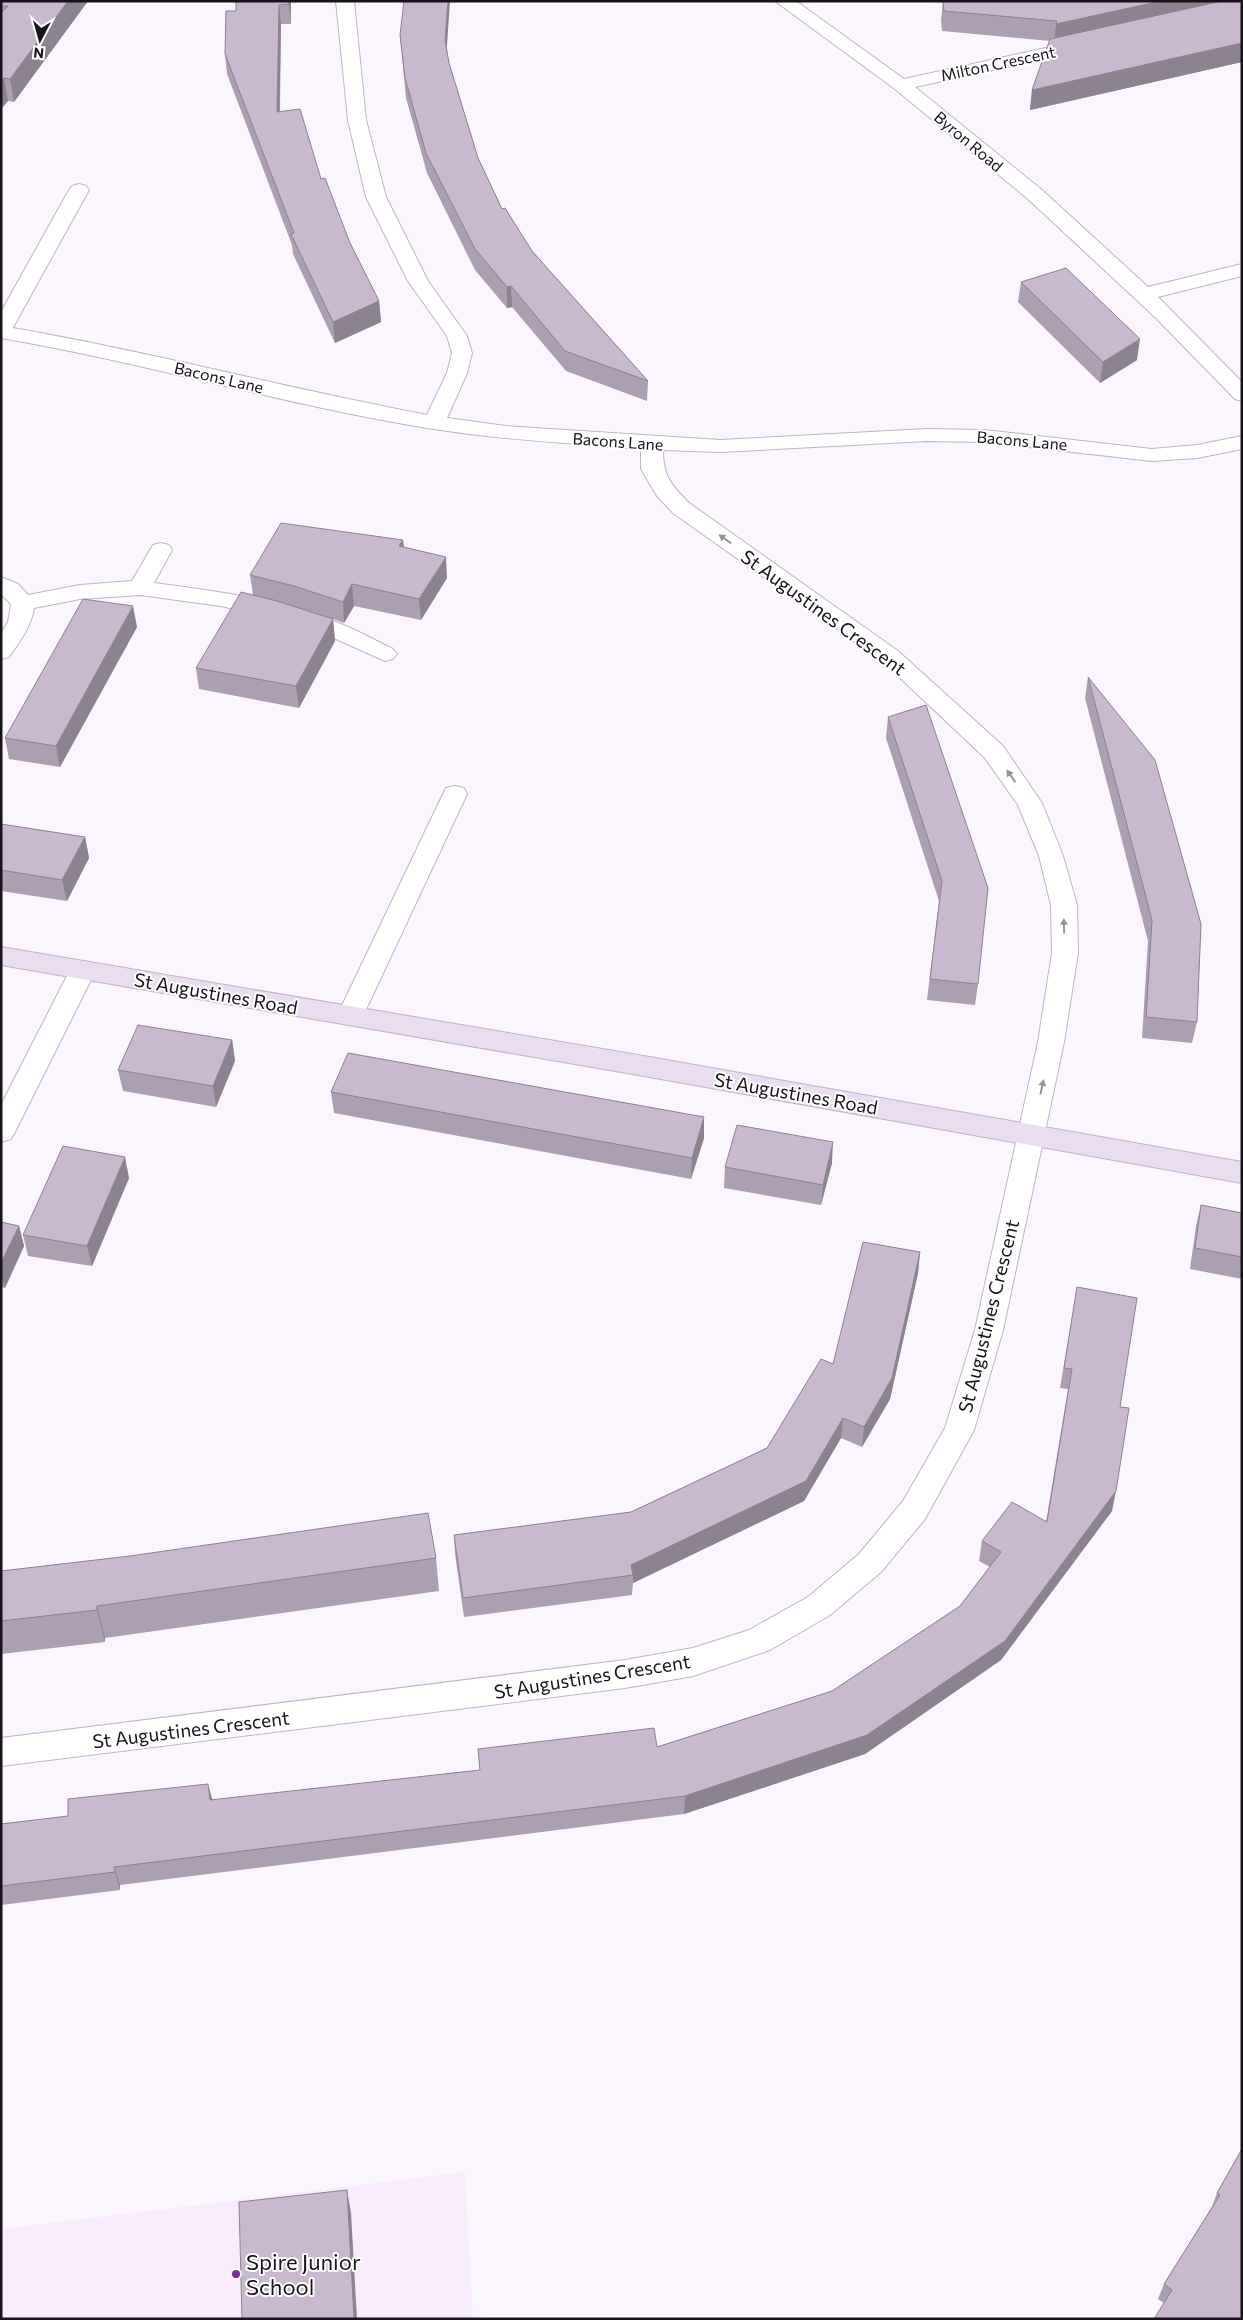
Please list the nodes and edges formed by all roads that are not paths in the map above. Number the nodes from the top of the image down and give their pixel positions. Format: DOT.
graph roads {
  1 [pos="345,1"];
  2 [pos="784,1"];
  3 [pos="1095,42"];
  4 [pos="900,85"];
  5 [pos="79,190"];
  6 [pos="1242,270"];
  7 [pos="1142,296"];
  8 [pos="1,332"];
  9 [pos="1242,395"];
  10 [pos="434,423"];
  11 [pos="1242,442"];
  12 [pos="652,444"];
  13 [pos="161,550"];
  14 [pos="1,584"];
  15 [pos="140,588"];
  16 [pos="23,603"];
  17 [pos="1,652"];
  18 [pos="385,654"];
  19 [pos="455,794"];
  20 [pos="1,956"];
  21 [pos="83,970"];
  22 [pos="350,1016"];
  23 [pos="1,1132"];
  24 [pos="1032,1134"];
  25 [pos="1242,1173"];
  26 [pos="1,1752"];
  1 -- 10 [label="street"];
  2 -- 4 [label="street, Byron Road"];
  3 -- 4 [label="street, Milton Crescent"];
  4 -- 7 [label="street, Byron Road"];
  5 -- 8 [label="street"];
  6 -- 7 [label="street"];
  7 -- 9 [label="street, Byron Road"];
  8 -- 10 [label="street, Bacons Lane"];
  10 -- 12 [label="street, Bacons Lane"];
  11 -- 12 [label="street, Bacons Lane"];
  24 -- 12 [label="street, St Augustines Crescent, one-way"];
  13 -- 15 [label="street"];
  14 -- 16 [label="street"];
  15 -- 16 [label="street"];
  15 -- 18 [label="street"];
  16 -- 17 [label="street"];
  19 -- 22 [label="street"];
  20 -- 21 [label="street, St Augustines Road"];
  21 -- 22 [label="street, St Augustines Road"];
  21 -- 23 [label="street"];
  22 -- 24 [label="street, St Augustines Road"];
  24 -- 25 [label="street, St Augustines Road"];
  24 -- 26 [label="street, St Augustines Crescent"];
}
